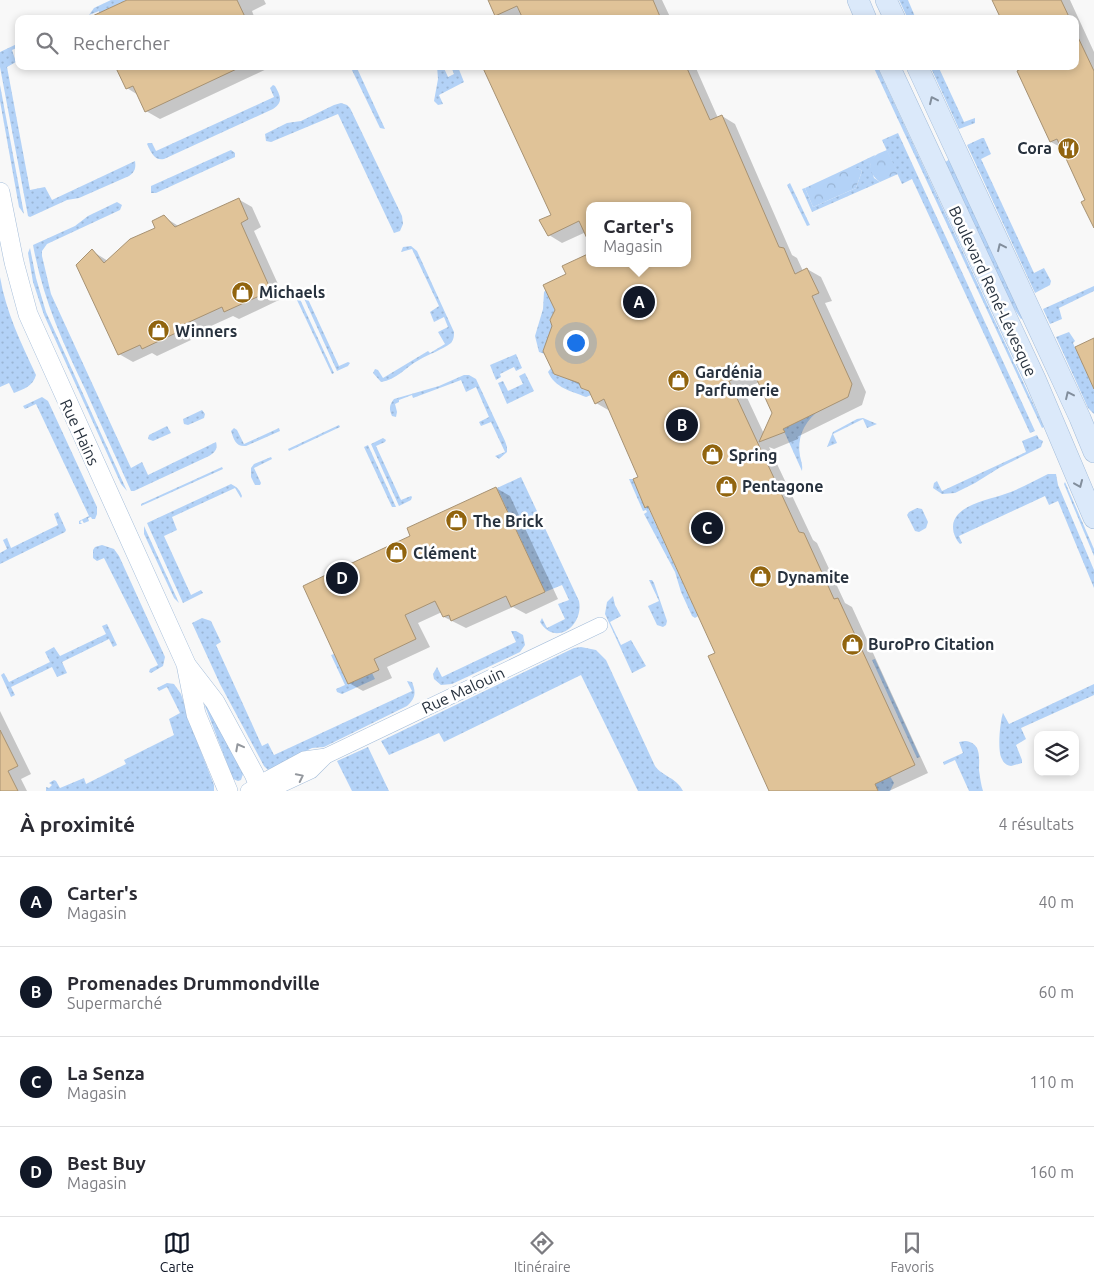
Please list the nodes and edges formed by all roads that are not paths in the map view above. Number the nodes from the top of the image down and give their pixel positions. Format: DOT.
graph roads {
  1 [pos="858,0"];
  2 [pos="886,0"];
  3 [pos="864,15"];
  4 [pos="893,15"];
  5 [pos="890,70"];
  6 [pos="919,70"];
  7 [pos="0,192"];
  8 [pos="1092,443"];
  9 [pos="1065,449"];
  10 [pos="1094,518"];
  11 [pos="600,625"];
  12 [pos="186,664"];
  13 [pos="259,789"];
  14 [pos="228,791"];
  1 -- 3 [label="main road"];
  2 -- 4 [label="main road"];
  5 -- 9 [label="main road, Boulevard René-Lévesque"];
  8 -- 6 [label="main road, Boulevard René-Lévesque, one-way"];
  7 -- 12 [label="street, Rue Hains"];
  8 -- 9 [label="street"];
  9 -- 10 [label="main road, Boulevard René-Lévesque, one-way"];
  11 -- 13 [label="street, Rue Malouin"];
  13 -- 12 [label="street, Rue Hains, one-way"];
  12 -- 14 [label="street, Rue Hains"];
}
